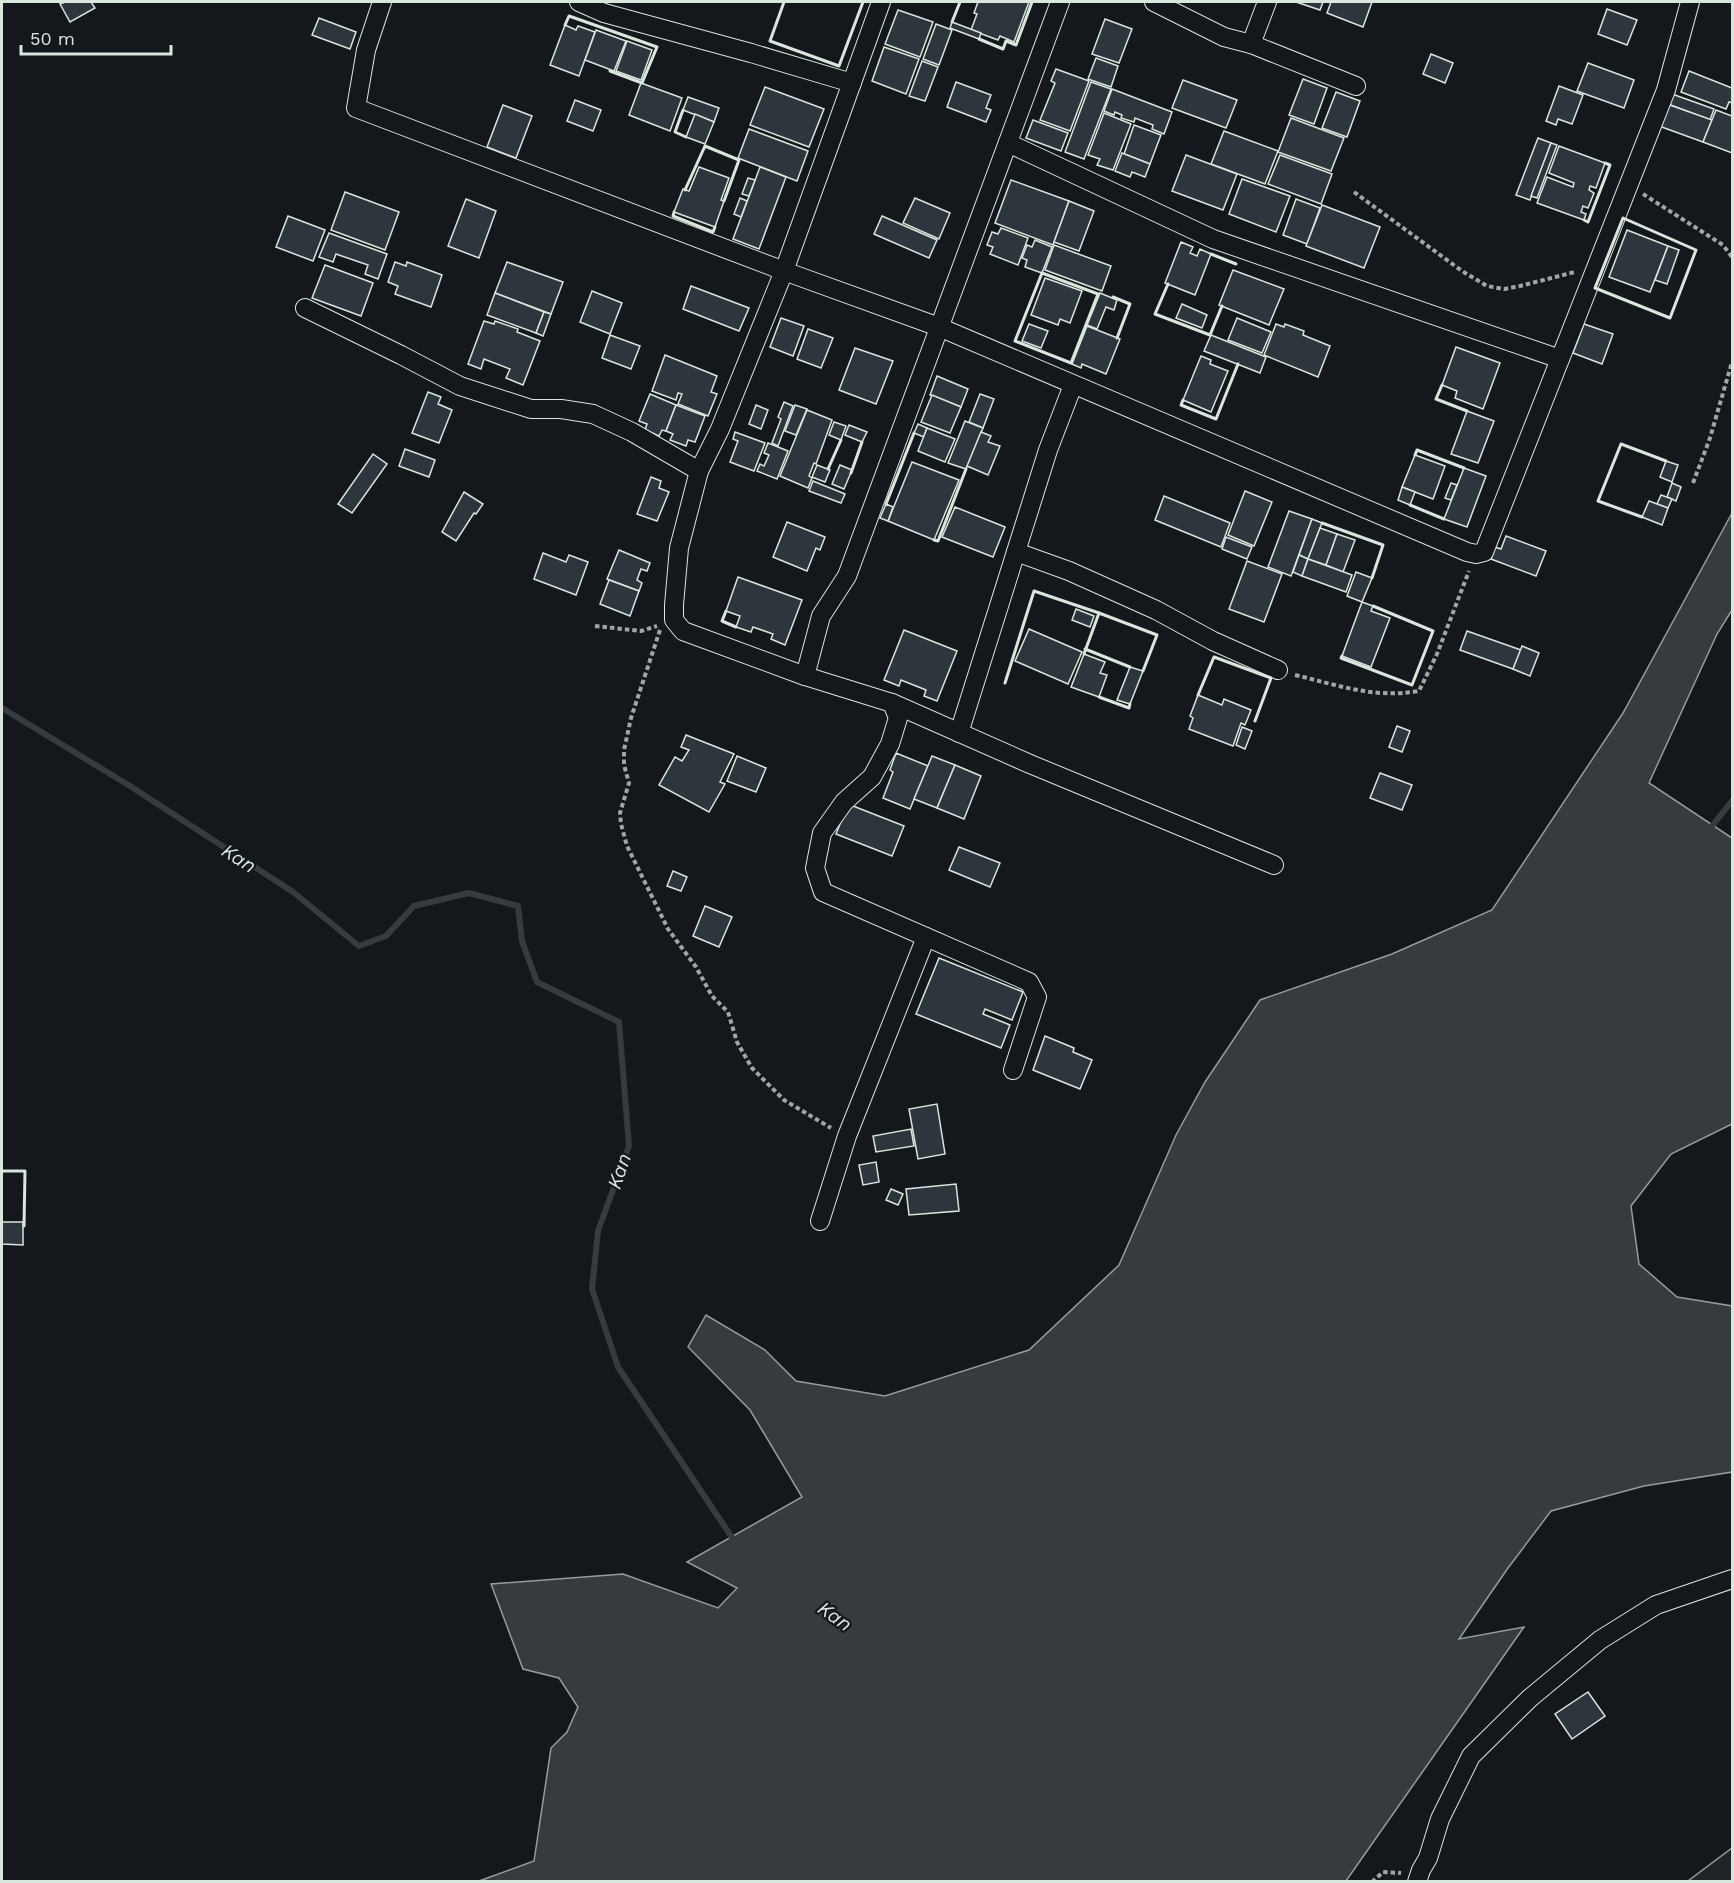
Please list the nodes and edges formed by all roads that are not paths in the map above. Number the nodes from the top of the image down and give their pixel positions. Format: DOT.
graph roads {
  1 [pos="382,2"];
  2 [pos="579,2"];
  3 [pos="881,2"];
  4 [pos="1060,2"];
  5 [pos="1154,2"];
  6 [pos="1268,2"];
  7 [pos="1690,2"];
  8 [pos="1251,44"];
  9 [pos="852,83"];
  10 [pos="1356,86"];
  11 [pos="1008,143"];
  12 [pos="784,271"];
  13 [pos="305,308"];
  14 [pos="939,327"];
  15 [pos="1560,359"];
  16 [pos="1073,385"];
  17 [pos="699,471"];
  18 [pos="1016,552"];
  19 [pos="1278,670"];
  20 [pos="805,676"];
  21 [pos="892,703"];
  22 [pos="959,733"];
  23 [pos="1274,865"];
  24 [pos="926,937"];
  25 [pos="1013,1070"];
  26 [pos="820,1221"];
  27 [pos="1732,1579"];
  28 [pos="1419,1876"];
  1 -- 12 [label="street"];
  2 -- 9 [label="street"];
  3 -- 9 [label="street"];
  4 -- 11 [label="street"];
  5 -- 8 [label="street"];
  6 -- 8 [label="street"];
  7 -- 15 [label="street"];
  8 -- 10 [label="street"];
  9 -- 12 [label="street"];
  11 -- 14 [label="street"];
  11 -- 15 [label="street"];
  12 -- 14 [label="street"];
  12 -- 17 [label="street"];
  13 -- 17 [label="street"];
  14 -- 16 [label="street"];
  14 -- 20 [label="street"];
  15 -- 16 [label="street"];
  16 -- 18 [label="street"];
  17 -- 20 [label="street"];
  18 -- 19 [label="street"];
  18 -- 22 [label="street"];
  20 -- 21 [label="street"];
  21 -- 22 [label="street"];
  21 -- 24 [label="street"];
  22 -- 23 [label="street"];
  24 -- 25 [label="street"];
  24 -- 26 [label="street"];
  27 -- 28 [label="street"];
}
